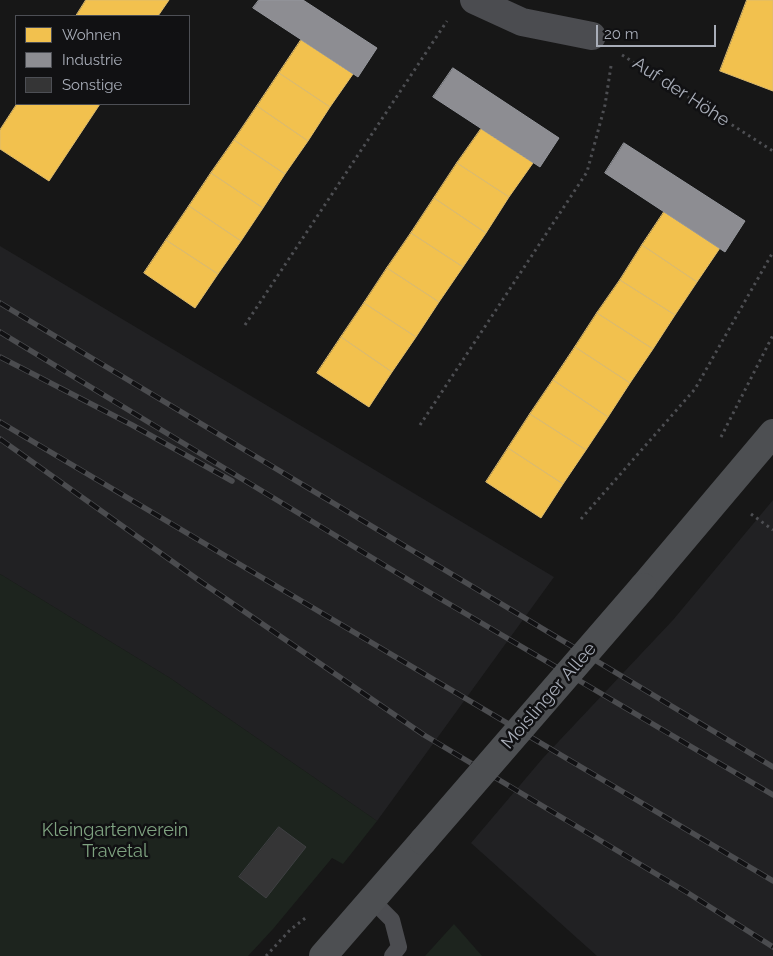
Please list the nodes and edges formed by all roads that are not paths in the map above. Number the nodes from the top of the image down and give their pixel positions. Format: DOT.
graph roads {
  1 [pos="474,0"];
  2 [pos="592,36"];
  3 [pos="773,433"];
  4 [pos="372,900"];
  5 [pos="323,956"];
  6 [pos="392,956"];
  1 -- 2 [label="street"];
  3 -- 4 [label="main road, Moislinger Allee, bridge"];
  4 -- 5 [label="main road, Moislinger Allee"];
  4 -- 6 [label="lane"];
}
